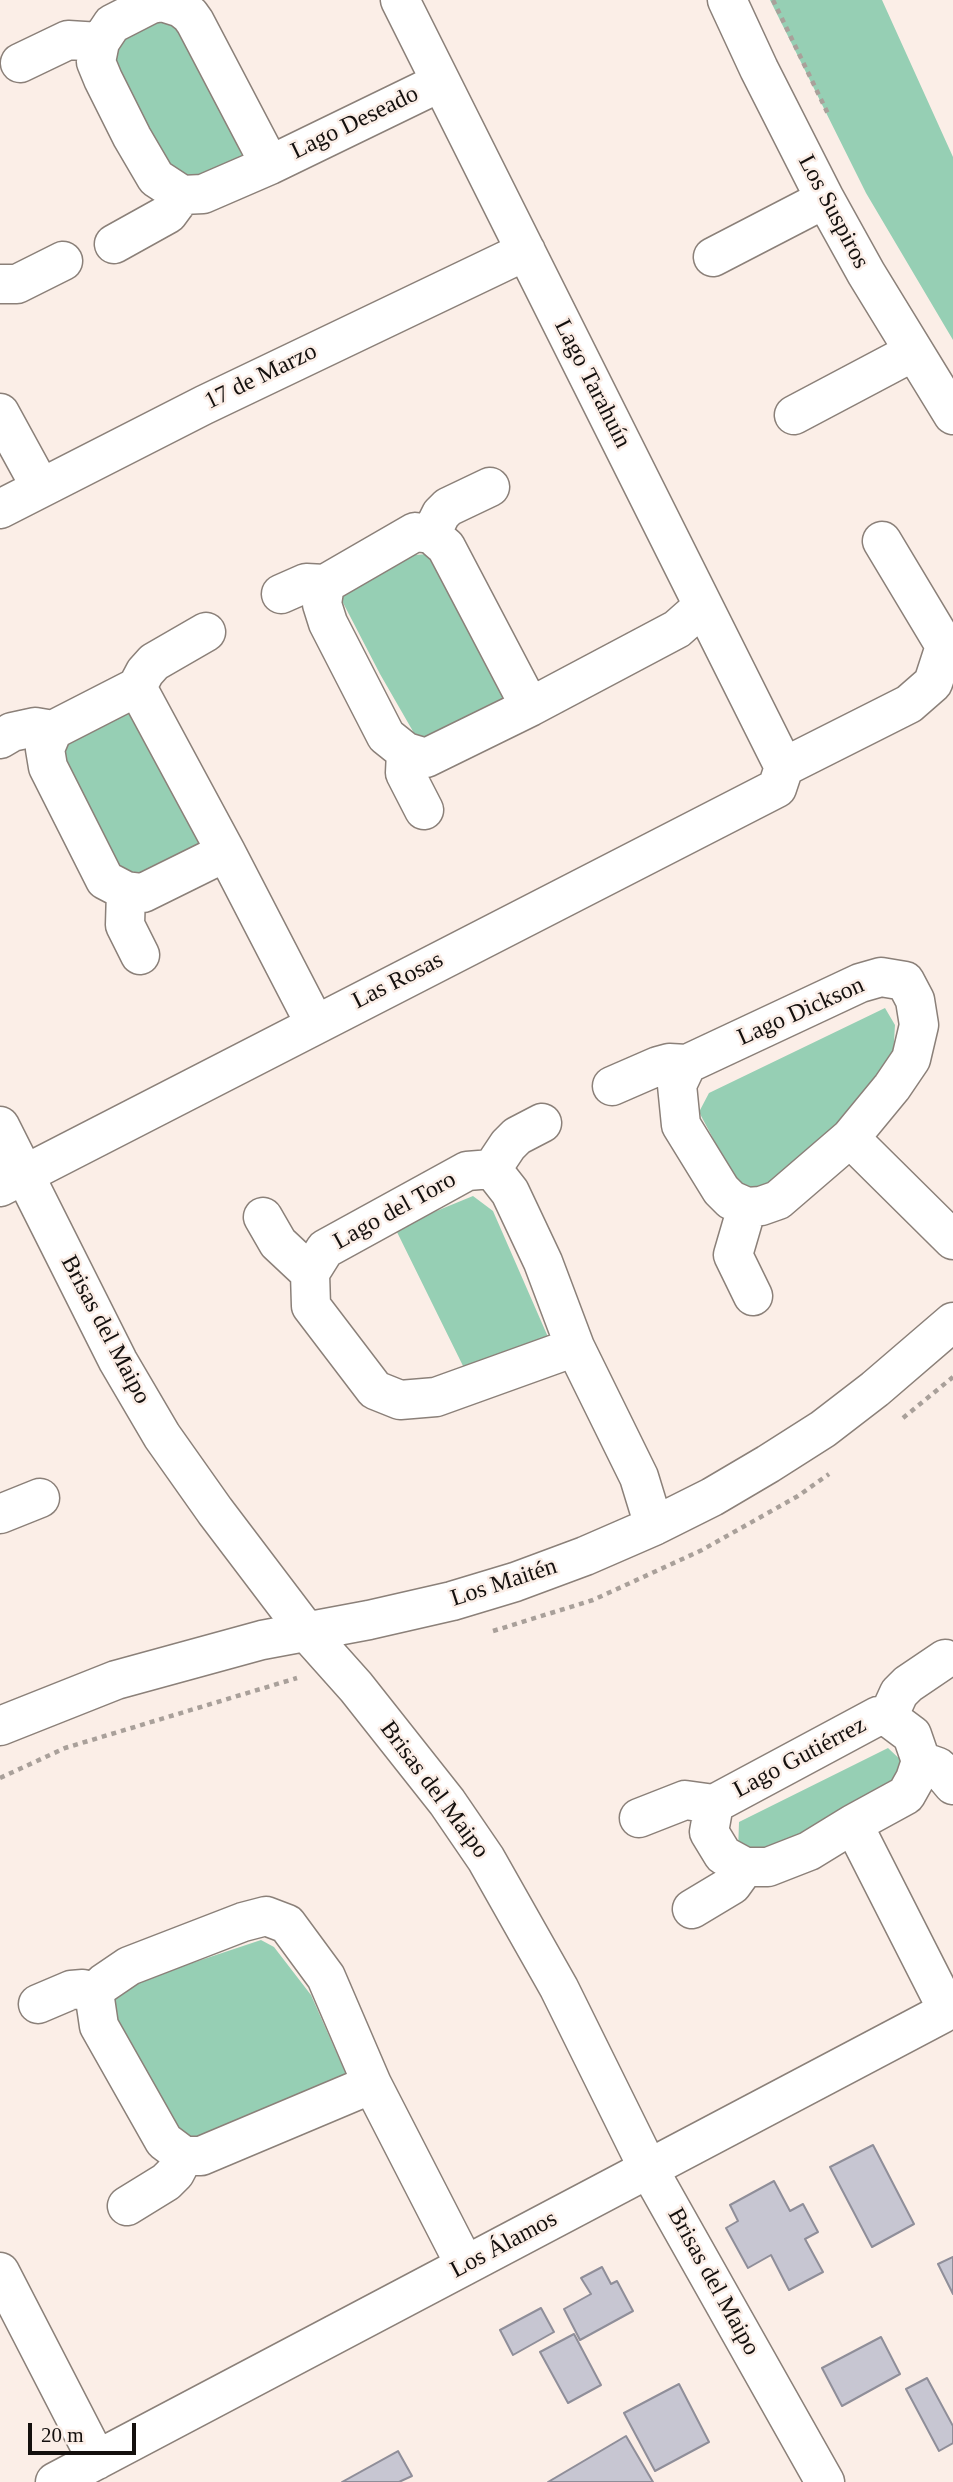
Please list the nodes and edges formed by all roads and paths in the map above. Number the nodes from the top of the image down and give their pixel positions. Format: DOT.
graph roads {
  1 [pos="400,0"];
  2 [pos="727,0"];
  3 [pos="773,0"];
  4 [pos="181,4"];
  5 [pos="100,42"];
  6 [pos="20,63"];
  7 [pos="441,82"];
  8 [pos="831,121"];
  9 [pos="270,164"];
  10 [pos="182,195"];
  11 [pos="825,200"];
  12 [pos="114,244"];
  13 [pos="526,251"];
  14 [pos="713,257"];
  15 [pos="63,261"];
  16 [pos="0,284"];
  17 [pos="913,352"];
  18 [pos="0,413"];
  19 [pos="794,415"];
  20 [pos="953,415"];
  21 [pos="490,487"];
  22 [pos="41,488"];
  23 [pos="0,509"];
  24 [pos="431,534"];
  25 [pos="881,541"];
  26 [pos="325,584"];
  27 [pos="282,594"];
  28 [pos="703,606"];
  29 [pos="206,632"];
  30 [pos="137,687"];
  31 [pos="530,707"];
  32 [pos="53,730"];
  33 [pos="0,739"];
  34 [pos="406,752"];
  35 [pos="784,767"];
  36 [pos="424,810"];
  37 [pos="226,852"];
  38 [pos="126,891"];
  39 [pos="140,956"];
  40 [pos="315,1024"];
  41 [pos="687,1064"];
  42 [pos="612,1086"];
  43 [pos="542,1123"];
  44 [pos="0,1126"];
  45 [pos="850,1138"];
  46 [pos="492,1169"];
  47 [pos="12,1181"];
  48 [pos="747,1207"];
  49 [pos="263,1217"];
  50 [pos="953,1240"];
  51 [pos="310,1273"];
  52 [pos="753,1296"];
  53 [pos="953,1322"];
  54 [pos="575,1348"];
  55 [pos="40,1498"];
  56 [pos="0,1514"];
  57 [pos="654,1526"];
  58 [pos="306,1631"];
  59 [pos="945,1659"];
  60 [pos="3,1717"];
  61 [pos="888,1717"];
  62 [pos="922,1760"];
  63 [pos="953,1785"];
  64 [pos="714,1804"];
  65 [pos="639,1818"];
  66 [pos="853,1825"];
  67 [pos="746,1867"];
  68 [pos="692,1909"];
  69 [pos="94,1992"];
  70 [pos="38,2004"];
  71 [pos="951,2009"];
  72 [pos="372,2084"];
  73 [pos="184,2156"];
  74 [pos="649,2168"];
  75 [pos="127,2206"];
  76 [pos="465,2266"];
  77 [pos="0,2273"];
  78 [pos="97,2460"];
  79 [pos="55,2482"];
  80 [pos="825,2482"];
  1 -- 7 [label="street, Lago Tarahuín"];
  2 -- 11 [label="street, Los Suspiros"];
  3 -- 8 [label="path"];
  4 -- 5 [label="street, Lago Deseado"];
  4 -- 9 [label="street, Lago Deseado"];
  5 -- 6 [label="street"];
  5 -- 10 [label="street"];
  7 -- 9 [label="street, Lago Deseado"];
  7 -- 13 [label="street, Lago Tarahuín"];
  9 -- 10 [label="street, Lago Deseado"];
  10 -- 12 [label="street"];
  11 -- 14 [label="street"];
  11 -- 17 [label="street, Los Suspiros"];
  13 -- 22 [label="street, 17 de Marzo"];
  13 -- 28 [label="street, Lago Tarahuín"];
  15 -- 16 [label="street"];
  17 -- 19 [label="street"];
  17 -- 20 [label="street, Los Suspiros"];
  18 -- 22 [label="street"];
  21 -- 24 [label="street"];
  22 -- 23 [label="street, 17 de Marzo"];
  24 -- 26 [label="street"];
  24 -- 31 [label="street"];
  25 -- 35 [label="street"];
  26 -- 27 [label="street"];
  26 -- 34 [label="street"];
  28 -- 31 [label="street"];
  28 -- 35 [label="street, Lago Tarahuín"];
  29 -- 30 [label="street"];
  30 -- 32 [label="street"];
  30 -- 37 [label="street"];
  31 -- 34 [label="street"];
  32 -- 33 [label="street"];
  32 -- 38 [label="street"];
  34 -- 36 [label="street"];
  35 -- 40 [label="street, Las Rosas"];
  37 -- 38 [label="street"];
  37 -- 40 [label="street"];
  38 -- 39 [label="street"];
  40 -- 47 [label="street, Las Rosas"];
  41 -- 42 [label="street, Lago Dickson"];
  41 -- 45 [label="street, Lago Dickson"];
  41 -- 48 [label="street"];
  43 -- 46 [label="street"];
  44 -- 47 [label="street, Brisas del Maipo"];
  45 -- 48 [label="street, Lago Dickson"];
  45 -- 50 [label="street"];
  46 -- 51 [label="street, Lago del Toro"];
  46 -- 54 [label="street"];
  47 -- 58 [label="street, Brisas del Maipo"];
  48 -- 52 [label="street"];
  49 -- 51 [label="street, Lago del Toro"];
  51 -- 54 [label="street, Lago del Toro"];
  53 -- 57 [label="street, Los Maitén"];
  54 -- 57 [label="street"];
  55 -- 56 [label="street"];
  57 -- 58 [label="street, Los Maitén"];
  58 -- 60 [label="street, Los Maitén"];
  58 -- 74 [label="street, Brisas del Maipo"];
  59 -- 61 [label="street, Lago Gutiérrez"];
  61 -- 62 [label="street, Lago Gutiérrez"];
  61 -- 64 [label="street, Lago Gutiérrez"];
  62 -- 63 [label="street, Lago Gutiérrez"];
  62 -- 66 [label="street"];
  64 -- 65 [label="street, Lago Gutiérrez"];
  64 -- 67 [label="street, Lago Gutiérrez"];
  66 -- 67 [label="street"];
  66 -- 71 [label="street"];
  67 -- 68 [label="street"];
  69 -- 70 [label="street"];
  69 -- 72 [label="street"];
  69 -- 73 [label="street"];
  71 -- 74 [label="street, Los Álamos"];
  72 -- 73 [label="street"];
  72 -- 76 [label="street"];
  73 -- 75 [label="street"];
  74 -- 76 [label="street, Los Álamos"];
  74 -- 80 [label="street, Brisas del Maipo"];
  76 -- 78 [label="street, Los Álamos"];
  77 -- 78 [label="street"];
  78 -- 79 [label="street, Los Álamos"];
}
